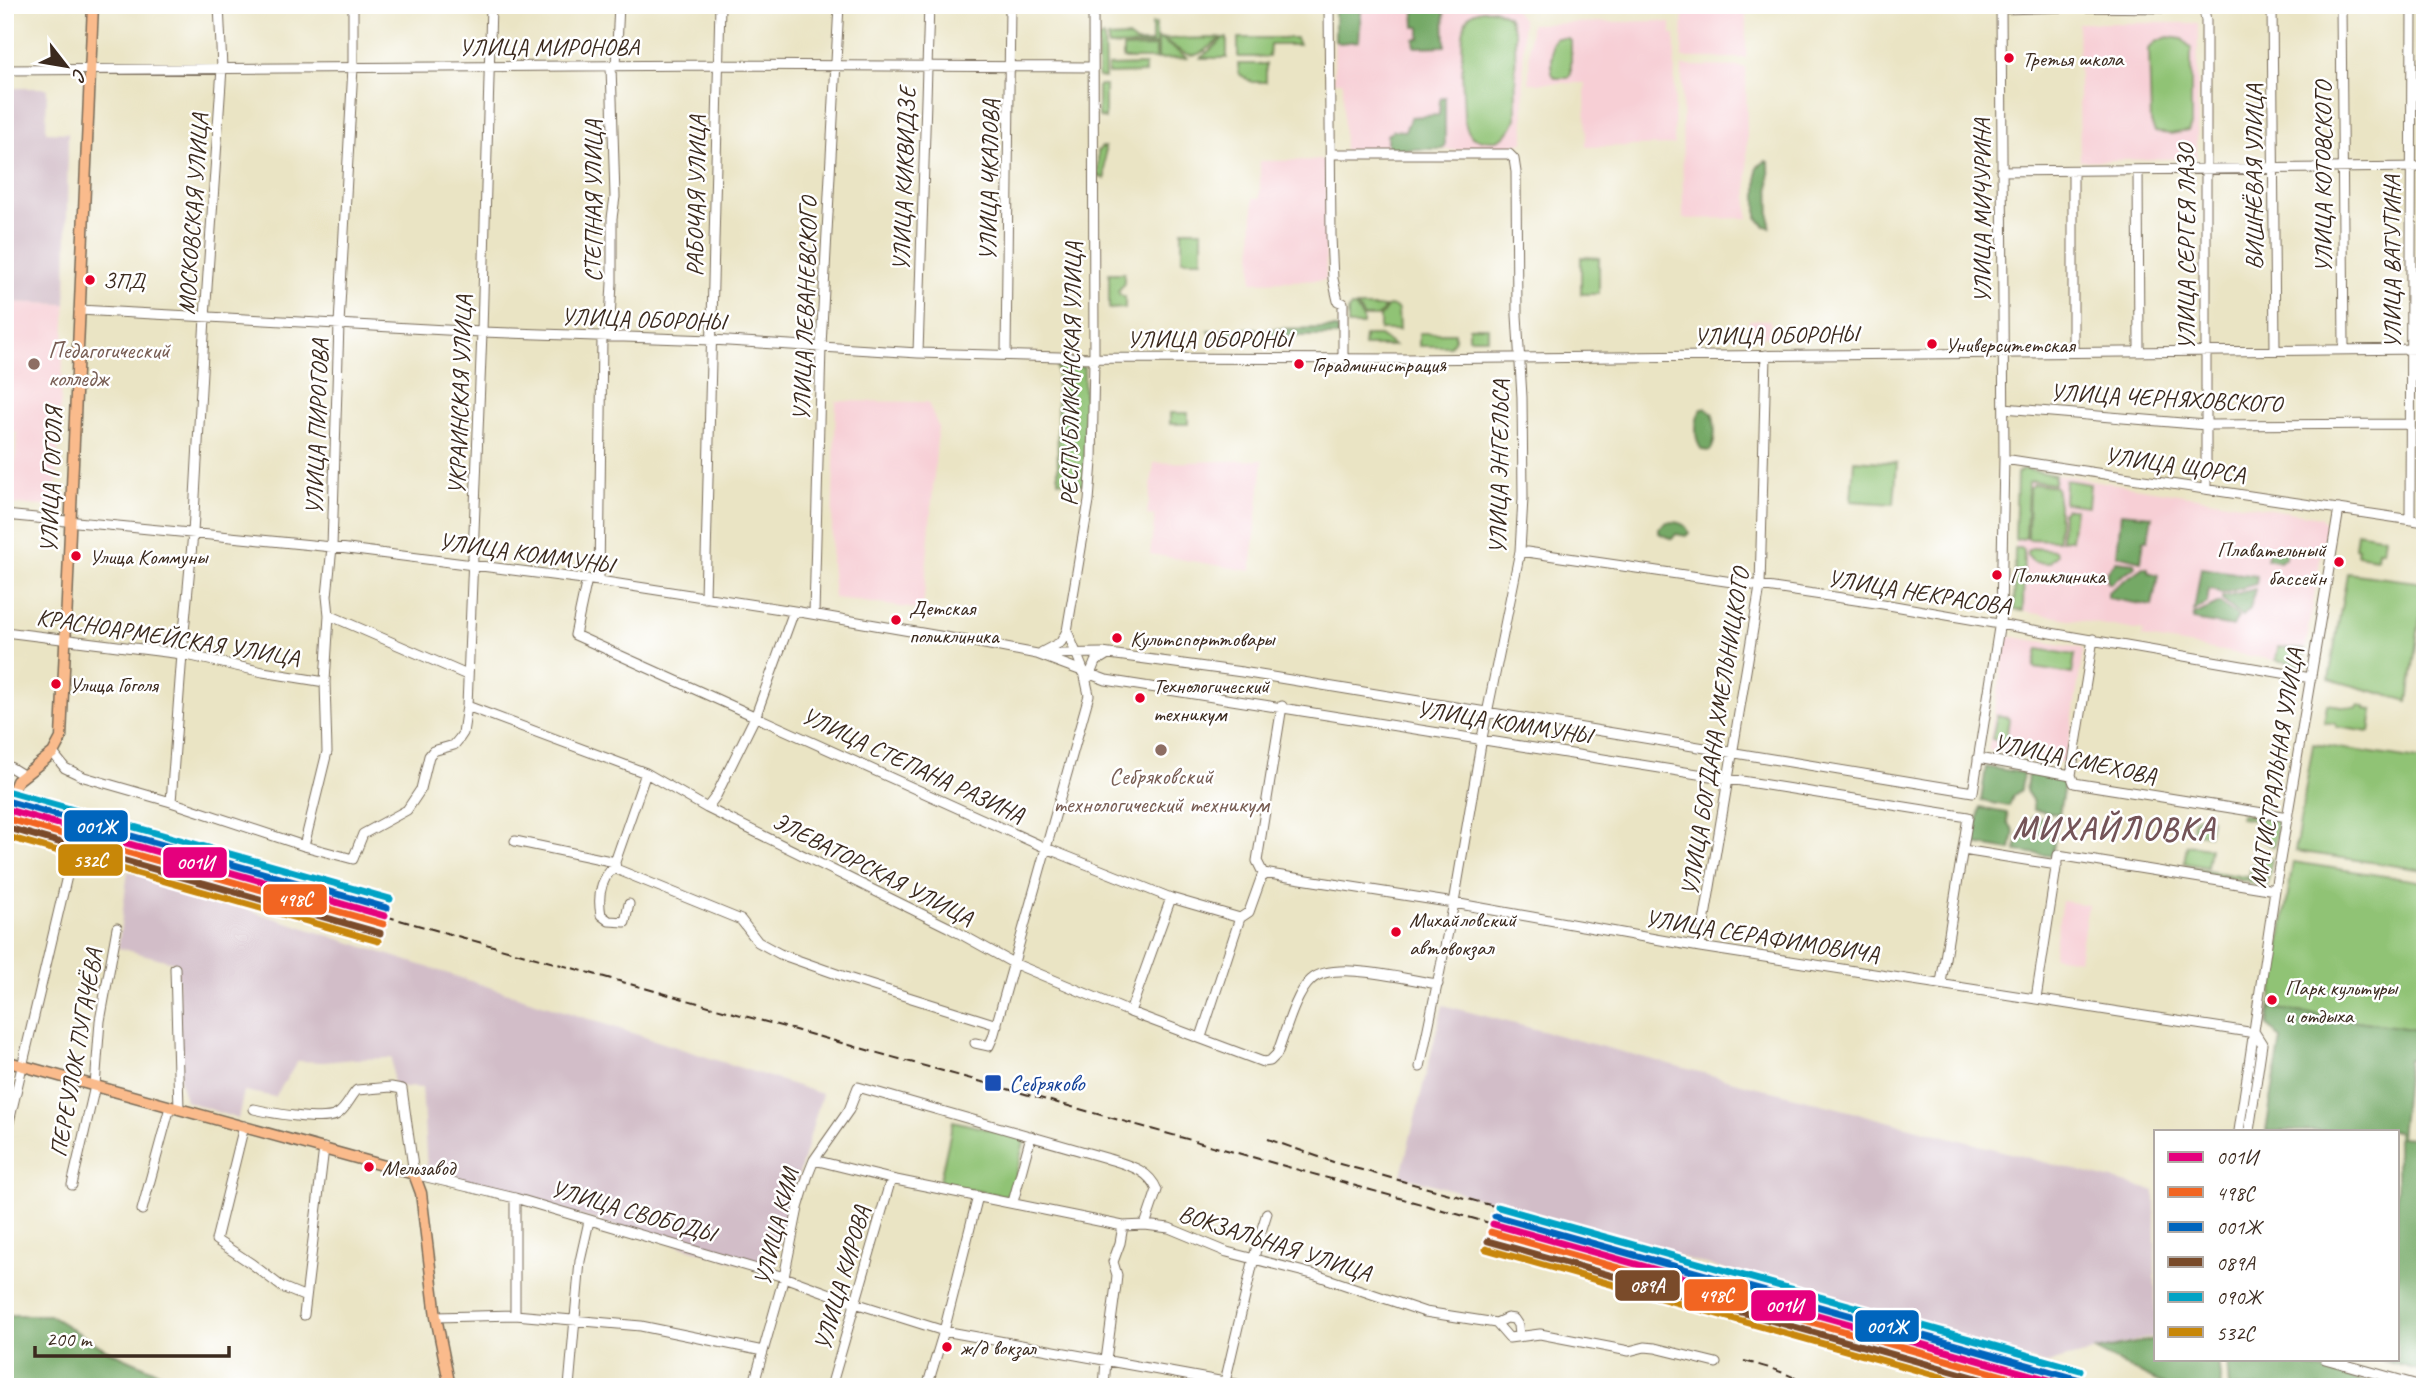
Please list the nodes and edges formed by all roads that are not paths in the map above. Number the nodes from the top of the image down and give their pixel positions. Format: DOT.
graph roads {
  1 [pos="93,5"];
  2 [pos="219,5"];
  3 [pos="352,5"];
  4 [pos="491,5"];
  5 [pos="619,5"];
  6 [pos="720,5"];
  7 [pos="839,5"];
  8 [pos="929,5"];
  9 [pos="1010,5"];
  10 [pos="1093,5"];
  11 [pos="1329,5"];
  12 [pos="2188,5"];
  13 [pos="2203,5"];
  14 [pos="2272,5"];
  15 [pos="2341,5"];
  16 [pos="2414,5"];
  17 [pos="2070,6"];
  18 [pos="2138,6"];
  19 [pos="2001,7"];
  20 [pos="2425,7"];
  21 [pos="718,65"];
  22 [pos="490,66"];
  23 [pos="614,66"];
  24 [pos="926,66"];
  25 [pos="1010,66"];
  26 [pos="835,67"];
  27 [pos="1093,67"];
  28 [pos="222,68"];
  29 [pos="353,68"];
  30 [pos="5,71"];
  31 [pos="90,71"];
  32 [pos="1331,154"];
  33 [pos="2206,167"];
  34 [pos="2274,167"];
  35 [pos="2342,167"];
  36 [pos="2411,167"];
  37 [pos="2425,167"];
  38 [pos="2138,170"];
  39 [pos="2001,171"];
  40 [pos="2073,171"];
  41 [pos="79,310"];
  42 [pos="205,317"];
  43 [pos="339,324"];
  44 [pos="482,332"];
  45 [pos="605,337"];
  46 [pos="712,340"];
  47 [pos="821,346"];
  48 [pos="2344,348"];
  49 [pos="2205,349"];
  50 [pos="2275,349"];
  51 [pos="2412,349"];
  52 [pos="2425,349"];
  53 [pos="2139,350"];
  54 [pos="2073,351"];
  55 [pos="2002,352"];
  56 [pos="918,353"];
  57 [pos="1006,355"];
  58 [pos="1766,355"];
  59 [pos="1519,357"];
  60 [pos="1094,358"];
  61 [pos="1343,358"];
  62 [pos="2004,408"];
  63 [pos="2409,424"];
  64 [pos="2206,425"];
  65 [pos="2004,459"];
  66 [pos="2206,489"];
  67 [pos="2339,509"];
  68 [pos="5,515"];
  69 [pos="70,520"];
  70 [pos="2410,520"];
  71 [pos="2425,522"];
  72 [pos="193,533"];
  73 [pos="332,547"];
  74 [pos="1520,551"];
  75 [pos="472,564"];
  76 [pos="587,579"];
  77 [pos="599,581"];
  78 [pos="1760,587"];
  79 [pos="705,598"];
  80 [pos="794,611"];
  81 [pos="814,614"];
  82 [pos="329,615"];
  83 [pos="2000,624"];
  84 [pos="1068,631"];
  85 [pos="5,632"];
  86 [pos="66,638"];
  87 [pos="2093,639"];
  88 [pos="182,654"];
  89 [pos="1037,654"];
  90 [pos="1076,654"];
  91 [pos="1109,654"];
  92 [pos="1086,673"];
  93 [pos="467,675"];
  94 [pos="2311,678"];
  95 [pos="1106,680"];
  96 [pos="325,682"];
  97 [pos="1089,695"];
  98 [pos="467,706"];
  99 [pos="1282,706"];
  100 [pos="1487,712"];
  101 [pos="756,715"];
  102 [pos="1482,738"];
  103 [pos="1733,752"];
  104 [pos="53,754"];
  105 [pos="1978,758"];
  106 [pos="5,764"];
  107 [pos="646,773"];
  108 [pos="23,775"];
  109 [pos="2071,775"];
  110 [pos="1727,780"];
  111 [pos="1973,792"];
  112 [pos="172,802"];
  113 [pos="707,808"];
  114 [pos="6,810"];
  115 [pos="2288,817"];
  116 [pos="515,841"];
  117 [pos="304,846"];
  118 [pos="1046,848"];
  119 [pos="1963,850"];
  120 [pos="616,865"];
  121 [pos="2057,865"];
  122 [pos="1264,873"];
  123 [pos="67,876"];
  124 [pos="2275,890"];
  125 [pos="1171,898"];
  126 [pos="1454,903"];
  127 [pos="629,904"];
  128 [pos="1240,918"];
  129 [pos="117,928"];
  130 [pos="1700,947"];
  131 [pos="1013,963"];
  132 [pos="175,968"];
  133 [pos="1438,984"];
  134 [pos="1941,984"];
  135 [pos="2036,999"];
  136 [pos="1130,1012"];
  137 [pos="997,1025"];
  138 [pos="2255,1033"];
  139 [pos="1201,1037"];
  140 [pos="975,1042"];
  141 [pos="5,1061"];
  142 [pos="21,1066"];
  143 [pos="1420,1067"];
  144 [pos="94,1086"];
  145 [pos="174,1108"];
  146 [pos="254,1109"];
  147 [pos="244,1126"];
  148 [pos="2239,1130"];
  149 [pos="2249,1130"];
  150 [pos="1031,1136"];
  151 [pos="5,1139"];
  152 [pos="324,1148"];
  153 [pos="814,1160"];
  154 [pos="414,1174"];
  155 [pos="891,1179"];
  156 [pos="72,1185"];
  157 [pos="978,1196"];
  158 [pos="514,1198"];
  159 [pos="1013,1202"];
  160 [pos="142,1210"];
  161 [pos="1267,1213"];
  162 [pos="589,1221"];
  163 [pos="1145,1225"];
  164 [pos="1123,1226"];
  165 [pos="1255,1260"];
  166 [pos="784,1277"];
  167 [pos="306,1297"];
  168 [pos="855,1303"];
  169 [pos="304,1315"];
  170 [pos="515,1315"];
  171 [pos="436,1317"];
  172 [pos="575,1321"];
  173 [pos="1496,1323"];
  174 [pos="944,1331"];
  175 [pos="1519,1336"];
  176 [pos="764,1351"];
  177 [pos="1105,1360"];
  178 [pos="2329,1360"];
  179 [pos="1716,1363"];
  180 [pos="1205,1382"];
  181 [pos="1225,1382"];
  182 [pos="450,1387"];
  183 [pos="569,1387"];
  184 [pos="753,1387"];
  185 [pos="831,1387"];
  186 [pos="927,1387"];
  187 [pos="1104,1387"];
  188 [pos="1252,1387"];
  189 [pos="2425,1387"];
  1 -- 31 [label="main road, УЛИЦА ГОГОЛЯ"];
  2 -- 28 [label="street, МОСКОВСКАЯ УЛИЦА"];
  3 -- 29 [label="street, УЛИЦА ПИРОГОВА"];
  4 -- 22 [label="street, УКРАИНСКАЯ УЛИЦА"];
  5 -- 23 [label="street, СТЕПНАЯ УЛИЦА"];
  6 -- 21 [label="street, РАБОЧАЯ УЛИЦА"];
  7 -- 26 [label="street, УЛИЦА ЛЕВАНЕВСКОГО"];
  8 -- 24 [label="street, УЛИЦА КИКВИДЗЕ"];
  9 -- 25 [label="street, УЛИЦА ЧКАЛОВА"];
  10 -- 27 [label="street, РЕСПУБЛИКАНСКАЯ УЛИЦА"];
  11 -- 32 [label="street"];
  12 -- 18 [label="street"];
  13 -- 33 [label="street, УЛИЦА СЕРГЕЯ ЛАЗО"];
  14 -- 34 [label="street, ВИШНЁВАЯ УЛИЦА"];
  15 -- 35 [label="street, УЛИЦА КОТОВСКОГО"];
  16 -- 20 [label="street"];
  16 -- 36 [label="street, УЛИЦА ВАТУТИНА"];
  17 -- 18 [label="street"];
  17 -- 19 [label="street"];
  19 -- 39 [label="street, УЛИЦА МИЧУРИНА"];
  21 -- 23 [label="street, УЛИЦА МИРОНОВА"];
  21 -- 26 [label="street, УЛИЦА МИРОНОВА"];
  21 -- 46 [label="street, РАБОЧАЯ УЛИЦА"];
  22 -- 23 [label="street, УЛИЦА МИРОНОВА"];
  22 -- 29 [label="street, УЛИЦА МИРОНОВА"];
  22 -- 44 [label="street, УКРАИНСКАЯ УЛИЦА"];
  23 -- 45 [label="street, СТЕПНАЯ УЛИЦА"];
  24 -- 25 [label="street, УЛИЦА МИРОНОВА"];
  24 -- 26 [label="street, УЛИЦА МИРОНОВА"];
  24 -- 56 [label="street, УЛИЦА КИКВИДЗЕ"];
  25 -- 27 [label="street, УЛИЦА МИРОНОВА"];
  25 -- 57 [label="street, УЛИЦА ЧКАЛОВА"];
  26 -- 47 [label="street, УЛИЦА ЛЕВАНЕВСКОГО"];
  27 -- 60 [label="street, РЕСПУБЛИКАНСКАЯ УЛИЦА"];
  28 -- 29 [label="street, УЛИЦА МИРОНОВА"];
  28 -- 31 [label="street, УЛИЦА МИРОНОВА"];
  28 -- 42 [label="street, МОСКОВСКАЯ УЛИЦА"];
  29 -- 43 [label="street, УЛИЦА ПИРОГОВА"];
  30 -- 31 [label="street, УЛИЦА МИРОНОВА"];
  31 -- 41 [label="main road, УЛИЦА ГОГОЛЯ"];
  32 -- 59 [label="street, УЛИЦА ЭНГЕЛЬСА"];
  32 -- 61 [label="street"];
  33 -- 34 [label="street"];
  33 -- 38 [label="street"];
  33 -- 49 [label="street, УЛИЦА СЕРГЕЯ ЛАЗО"];
  34 -- 35 [label="street"];
  34 -- 50 [label="street, ВИШНЁВАЯ УЛИЦА"];
  35 -- 36 [label="street"];
  35 -- 48 [label="street, УЛИЦА КОТОВСКОГО"];
  36 -- 37 [label="street"];
  36 -- 51 [label="street, УЛИЦА ВАТУТИНА"];
  38 -- 40 [label="street"];
  38 -- 53 [label="street"];
  39 -- 40 [label="street"];
  39 -- 55 [label="street, УЛИЦА МИЧУРИНА"];
  40 -- 54 [label="street"];
  41 -- 42 [label="street, УЛИЦА ОБОРОНЫ"];
  41 -- 69 [label="main road, УЛИЦА ГОГОЛЯ"];
  42 -- 43 [label="street, УЛИЦА ОБОРОНЫ"];
  42 -- 72 [label="street, МОСКОВСКАЯ УЛИЦА"];
  43 -- 44 [label="street, УЛИЦА ОБОРОНЫ"];
  43 -- 73 [label="street, УЛИЦА ПИРОГОВА"];
  44 -- 45 [label="street, УЛИЦА ОБОРОНЫ"];
  44 -- 75 [label="street, УКРАИНСКАЯ УЛИЦА"];
  45 -- 46 [label="street, УЛИЦА ОБОРОНЫ"];
  45 -- 77 [label="street, СТЕПНАЯ УЛИЦА"];
  46 -- 47 [label="street, УЛИЦА ОБОРОНЫ"];
  46 -- 79 [label="street, РАБОЧАЯ УЛИЦА"];
  47 -- 56 [label="street, УЛИЦА ОБОРОНЫ"];
  47 -- 81 [label="street, УЛИЦА ЛЕВАНЕВСКОГО"];
  48 -- 50 [label="street, УЛИЦА ОБОРОНЫ"];
  48 -- 51 [label="street, УЛИЦА ОБОРОНЫ"];
  49 -- 50 [label="street, УЛИЦА ОБОРОНЫ"];
  49 -- 53 [label="street, УЛИЦА ОБОРОНЫ"];
  49 -- 64 [label="street, УЛИЦА СЕРГЕЯ ЛАЗО"];
  51 -- 52 [label="street, УЛИЦА ОБОРОНЫ"];
  51 -- 63 [label="street, УЛИЦА ВАТУТИНА"];
  53 -- 54 [label="street, УЛИЦА ОБОРОНЫ"];
  54 -- 55 [label="street, УЛИЦА ОБОРОНЫ"];
  55 -- 58 [label="street, УЛИЦА ОБОРОНЫ"];
  55 -- 62 [label="street, УЛИЦА МИЧУРИНА"];
  56 -- 57 [label="street, УЛИЦА ОБОРОНЫ"];
  57 -- 60 [label="street, УЛИЦА ОБОРОНЫ"];
  58 -- 59 [label="street, УЛИЦА ОБОРОНЫ"];
  58 -- 78 [label="street, УЛИЦА БОГДАНА ХМЕЛЬНИЦКОГО"];
  59 -- 61 [label="street, УЛИЦА ОБОРОНЫ"];
  59 -- 74 [label="street, УЛИЦА ЭНГЕЛЬСА"];
  60 -- 61 [label="street, УЛИЦА ОБОРОНЫ"];
  60 -- 84 [label="street, РЕСПУБЛИКАНСКАЯ УЛИЦА"];
  62 -- 64 [label="street, УЛИЦА ЧЕРНЯХОВСКОГО"];
  62 -- 65 [label="street, УЛИЦА МИЧУРИНА"];
  63 -- 64 [label="street, УЛИЦА ЧЕРНЯХОВСКОГО"];
  63 -- 70 [label="street, УЛИЦА ВАТУТИНА"];
  64 -- 66 [label="street, УЛИЦА СЕРГЕЯ ЛАЗО"];
  65 -- 66 [label="street, УЛИЦА ЩОРСА"];
  65 -- 83 [label="street, УЛИЦА МИЧУРИНА"];
  66 -- 67 [label="street, УЛИЦА ЩОРСА"];
  67 -- 70 [label="street, УЛИЦА ЩОРСА"];
  67 -- 94 [label="street, МАГИСТРАЛЬНАЯ УЛИЦА"];
  68 -- 69 [label="street, УЛИЦА КОММУНЫ"];
  69 -- 72 [label="street, УЛИЦА КОММУНЫ"];
  69 -- 86 [label="main road, УЛИЦА ГОГОЛЯ"];
  70 -- 71 [label="street, УЛИЦА ЩОРСА"];
  72 -- 73 [label="street, УЛИЦА КОММУНЫ"];
  72 -- 88 [label="street, МОСКОВСКАЯ УЛИЦА"];
  73 -- 75 [label="street, УЛИЦА КОММУНЫ"];
  73 -- 82 [label="street, УЛИЦА ПИРОГОВА"];
  74 -- 78 [label="street, УЛИЦА НЕКРАСОВА"];
  74 -- 100 [label="street, УЛИЦА ЭНГЕЛЬСА"];
  75 -- 76 [label="street, УЛИЦА КОММУНЫ"];
  75 -- 93 [label="street, УКРАИНСКАЯ УЛИЦА"];
  76 -- 77 [label="street, УЛИЦА КОММУНЫ"];
  76 -- 101 [label="street, УЛИЦА СТЕПАНА РАЗИНА"];
  77 -- 79 [label="street, УЛИЦА КОММУНЫ"];
  78 -- 83 [label="street, УЛИЦА НЕКРАСОВА"];
  78 -- 103 [label="street, УЛИЦА БОГДАНА ХМЕЛЬНИЦКОГО"];
  79 -- 80 [label="street, УЛИЦА КОММУНЫ"];
  80 -- 81 [label="street, УЛИЦА КОММУНЫ"];
  80 -- 101 [label="street"];
  81 -- 89 [label="street, УЛИЦА КОММУНЫ"];
  82 -- 93 [label="street"];
  82 -- 96 [label="street, УЛИЦА ПИРОГОВА"];
  83 -- 87 [label="street, УЛИЦА НЕКРАСОВА"];
  83 -- 105 [label="street, УЛИЦА МИЧУРИНА"];
  84 -- 89 [label="street"];
  84 -- 90 [label="street, РЕСПУБЛИКАНСКАЯ УЛИЦА"];
  85 -- 86 [label="street, КРАСНОАРМЕЙСКАЯ УЛИЦА"];
  86 -- 88 [label="street, КРАСНОАРМЕЙСКАЯ УЛИЦА"];
  86 -- 104 [label="main road, УЛИЦА ГОГОЛЯ"];
  87 -- 94 [label="street, УЛИЦА НЕКРАСОВА"];
  87 -- 109 [label="street"];
  88 -- 96 [label="street, КРАСНОАРМЕЙСКАЯ УЛИЦА"];
  88 -- 112 [label="street, МОСКОВСКАЯ УЛИЦА"];
  89 -- 90 [label="street, УЛИЦА КОММУНЫ"];
  89 -- 92 [label="street, УЛИЦА КОММУНЫ"];
  90 -- 91 [label="street, УЛИЦА КОММУНЫ"];
  90 -- 92 [label="street, РЕСПУБЛИКАНСКАЯ УЛИЦА"];
  91 -- 92 [label="street"];
  91 -- 95 [label="street"];
  91 -- 100 [label="street, УЛИЦА КОММУНЫ"];
  92 -- 95 [label="street, УЛИЦА КОММУНЫ"];
  92 -- 97 [label="street, РЕСПУБЛИКАНСКАЯ УЛИЦА"];
  93 -- 98 [label="street, УКРАИНСКАЯ УЛИЦА"];
  94 -- 115 [label="street, МАГИСТРАЛЬНАЯ УЛИЦА"];
  95 -- 97 [label="street"];
  95 -- 99 [label="street, УЛИЦА КОММУНЫ"];
  96 -- 117 [label="street, УЛИЦА ПИРОГОВА"];
  97 -- 118 [label="street, РЕСПУБЛИКАНСКАЯ УЛИЦА"];
  98 -- 107 [label="street, ЭЛЕВАТОРСКАЯ УЛИЦА"];
  98 -- 117 [label="street, УКРАИНСКАЯ УЛИЦА"];
  99 -- 102 [label="street, УЛИЦА КОММУНЫ"];
  99 -- 122 [label="street"];
  100 -- 102 [label="street, УЛИЦА ЭНГЕЛЬСА"];
  100 -- 103 [label="street, УЛИЦА КОММУНЫ"];
  101 -- 113 [label="street"];
  101 -- 118 [label="street, УЛИЦА СТЕПАНА РАЗИНА"];
  102 -- 110 [label="street, УЛИЦА КОММУНЫ"];
  102 -- 126 [label="street, УЛИЦА ЭНГЕЛЬСА"];
  103 -- 110 [label="street, УЛИЦА БОГДАНА ХМЕЛЬНИЦКОГО"];
  103 -- 111 [label="street, УЛИЦА КОММУНЫ"];
  104 -- 108 [label="main road"];
  104 -- 112 [label="street"];
  105 -- 109 [label="street, УЛИЦА СМЕХОВА"];
  105 -- 111 [label="street, УЛИЦА МИЧУРИНА"];
  106 -- 108 [label="street"];
  107 -- 113 [label="street, ЭЛЕВАТОРСКАЯ УЛИЦА"];
  107 -- 120 [label="street"];
  108 -- 114 [label="main road"];
  109 -- 115 [label="street, УЛИЦА СМЕХОВА"];
  110 -- 119 [label="street, УЛИЦА КОММУНЫ"];
  110 -- 130 [label="street, УЛИЦА БОГДАНА ХМЕЛЬНИЦКОГО"];
  112 -- 117 [label="street"];
  113 -- 131 [label="street, ЭЛЕВАТОРСКАЯ УЛИЦА"];
  115 -- 124 [label="street, МАГИСТРАЛЬНАЯ УЛИЦА"];
  116 -- 120 [label="street"];
  118 -- 125 [label="street, УЛИЦА СТЕПАНА РАЗИНА"];
  118 -- 131 [label="street, РЕСПУБЛИКАНСКАЯ УЛИЦА"];
  119 -- 121 [label="street"];
  119 -- 134 [label="street"];
  120 -- 127 [label="street"];
  120 -- 137 [label="street"];
  121 -- 124 [label="street"];
  121 -- 135 [label="street"];
  122 -- 126 [label="street, УЛИЦА СЕРАФИМОВИЧА"];
  122 -- 128 [label="street"];
  123 -- 142 [label="street"];
  124 -- 138 [label="street, МАГИСТРАЛЬНАЯ УЛИЦА"];
  125 -- 128 [label="street, УЛИЦА СТЕПАНА РАЗИНА"];
  125 -- 136 [label="street"];
  126 -- 130 [label="street, УЛИЦА СЕРАФИМОВИЧА"];
  126 -- 133 [label="street, УЛИЦА ЭНГЕЛЬСА"];
  128 -- 139 [label="street"];
  129 -- 144 [label="street, ПЕРЕУЛОК ПУГАЧЁВА"];
  130 -- 134 [label="street, УЛИЦА СЕРАФИМОВИЧА"];
  131 -- 136 [label="street, ЭЛЕВАТОРСКАЯ УЛИЦА"];
  131 -- 137 [label="street, РЕСПУБЛИКАНСКАЯ УЛИЦА"];
  132 -- 145 [label="street"];
  133 -- 139 [label="street, ЭЛЕВАТОРСКАЯ УЛИЦА"];
  133 -- 143 [label="street, УЛИЦА ЭНГЕЛЬСА"];
  134 -- 135 [label="street, УЛИЦА СЕРАФИМОВИЧА"];
  135 -- 138 [label="street, УЛИЦА СЕРАФИМОВИЧА"];
  136 -- 139 [label="street, ЭЛЕВАТОРСКАЯ УЛИЦА"];
  137 -- 140 [label="street"];
  138 -- 148 [label="street"];
  138 -- 149 [label="street"];
  141 -- 142 [label="main road, УЛИЦА СВОБОДЫ"];
  142 -- 144 [label="main road, УЛИЦА СВОБОДЫ"];
  142 -- 151 [label="street"];
  144 -- 145 [label="main road, УЛИЦА СВОБОДЫ"];
  144 -- 156 [label="street, ПЕРЕУЛОК ПУГАЧЁВА"];
  145 -- 147 [label="main road, УЛИЦА СВОБОДЫ"];
  145 -- 160 [label="street"];
  146 -- 154 [label="street"];
  147 -- 152 [label="main road, УЛИЦА СВОБОДЫ"];
  147 -- 167 [label="street"];
  150 -- 153 [label="street, УЛИЦА КИМ"];
  150 -- 159 [label="street"];
  150 -- 163 [label="street"];
  152 -- 154 [label="main road, УЛИЦА СВОБОДЫ"];
  152 -- 167 [label="street"];
  153 -- 155 [label="street, ВОКЗАЛЬНАЯ УЛИЦА"];
  153 -- 166 [label="street, УЛИЦА КИМ"];
  154 -- 158 [label="street, УЛИЦА СВОБОДЫ"];
  154 -- 171 [label="main road"];
  155 -- 157 [label="street, ВОКЗАЛЬНАЯ УЛИЦА"];
  155 -- 168 [label="street, УЛИЦА КИРОВА"];
  157 -- 159 [label="street, ВОКЗАЛЬНАЯ УЛИЦА"];
  157 -- 174 [label="street"];
  158 -- 162 [label="street, УЛИЦА СВОБОДЫ"];
  158 -- 170 [label="street"];
  159 -- 164 [label="street, ВОКЗАЛЬНАЯ УЛИЦА"];
  161 -- 165 [label="street"];
  162 -- 166 [label="street, УЛИЦА СВОБОДЫ"];
  162 -- 172 [label="street"];
  163 -- 164 [label="street, ВОКЗАЛЬНАЯ УЛИЦА"];
  163 -- 165 [label="street, ВОКЗАЛЬНАЯ УЛИЦА"];
  164 -- 177 [label="street"];
  165 -- 173 [label="street, ВОКЗАЛЬНАЯ УЛИЦА"];
  165 -- 181 [label="street"];
  166 -- 168 [label="street, УЛИЦА СВОБОДЫ"];
  166 -- 176 [label="street, УЛИЦА КИМ"];
  167 -- 169 [label="street"];
  168 -- 174 [label="street, УЛИЦА СВОБОДЫ"];
  168 -- 185 [label="street, УЛИЦА КИРОВА"];
  170 -- 171 [label="street"];
  170 -- 172 [label="street"];
  171 -- 182 [label="main road"];
  172 -- 176 [label="street"];
  172 -- 183 [label="street"];
  173 -- 175 [label="street, ВОКЗАЛЬНАЯ УЛИЦА"];
  173 -- 175 [label="street"];
  174 -- 177 [label="street, УЛИЦА СВОБОДЫ"];
  174 -- 186 [label="street"];
  175 -- 179 [label="street, ВОКЗАЛЬНАЯ УЛИЦА"];
  176 -- 184 [label="street, УЛИЦА КИМ"];
  177 -- 180 [label="street, УЛИЦА СВОБОДЫ"];
  177 -- 187 [label="street"];
  178 -- 189 [label="street"];
  180 -- 181 [label="street, УЛИЦА СВОБОДЫ"];
  181 -- 188 [label="street, УЛИЦА СВОБОДЫ"];
}
